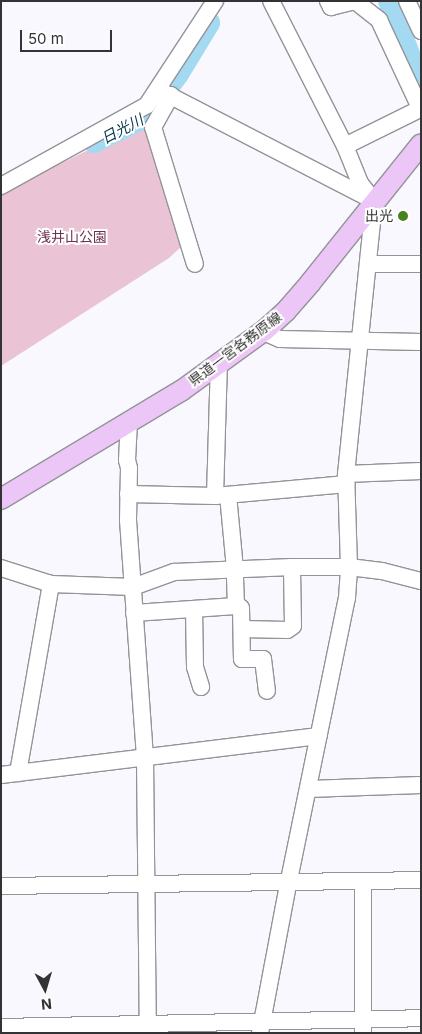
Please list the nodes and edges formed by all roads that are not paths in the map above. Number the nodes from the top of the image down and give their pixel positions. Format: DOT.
graph roads {
  1 [pos="215,1"];
  2 [pos="271,1"];
  3 [pos="328,1"];
  4 [pos="355,1"];
  5 [pos="407,1"];
  6 [pos="421,31"];
  7 [pos="165,93"];
  8 [pos="421,109"];
  9 [pos="421,144"];
  10 [pos="345,146"];
  11 [pos="1,186"];
  12 [pos="374,201"];
  13 [pos="196,264"];
  14 [pos="368,264"];
  15 [pos="421,264"];
  16 [pos="265,330"];
  17 [pos="360,340"];
  18 [pos="421,342"];
  19 [pos="219,365"];
  20 [pos="129,422"];
  21 [pos="421,472"];
  22 [pos="346,479"];
  23 [pos="128,494"];
  24 [pos="222,495"];
  25 [pos="1,499"];
  26 [pos="292,567"];
  27 [pos="349,567"];
  28 [pos="1,568"];
  29 [pos="235,569"];
  30 [pos="421,581"];
  31 [pos="51,584"];
  32 [pos="133,587"];
  33 [pos="236,604"];
  34 [pos="194,609"];
  35 [pos="134,613"];
  36 [pos="242,630"];
  37 [pos="201,687"];
  38 [pos="266,691"];
  39 [pos="319,736"];
  40 [pos="145,757"];
  41 [pos="9,774"];
  42 [pos="421,785"];
  43 [pos="308,789"];
  44 [pos="289,880"];
  45 [pos="421,880"];
  46 [pos="363,881"];
  47 [pos="147,885"];
  48 [pos="1,886"];
  49 [pos="421,1018"];
  50 [pos="363,1026"];
  51 [pos="1,1027"];
  52 [pos="261,1027"];
  53 [pos="148,1029"];
  1 -- 7 [label="street"];
  2 -- 10 [label="street"];
  3 -- 4 [label="street"];
  4 -- 8 [label="street"];
  5 -- 6 [label="street"];
  7 -- 11 [label="street"];
  7 -- 12 [label="street"];
  7 -- 13 [label="street"];
  8 -- 10 [label="street"];
  9 -- 12 [label="main road, 県道一宮各務原線"];
  10 -- 12 [label="street"];
  12 -- 14 [label="street"];
  12 -- 16 [label="main road, 県道一宮各務原線"];
  14 -- 15 [label="street"];
  14 -- 17 [label="street"];
  16 -- 17 [label="street"];
  16 -- 19 [label="main road, 県道一宮各務原線"];
  17 -- 18 [label="street"];
  17 -- 22 [label="street"];
  19 -- 20 [label="main road, 県道一宮各務原線"];
  19 -- 24 [label="street"];
  20 -- 23 [label="street"];
  20 -- 25 [label="main road, 県道一宮各務原線"];
  21 -- 22 [label="street"];
  22 -- 24 [label="street"];
  22 -- 27 [label="street"];
  23 -- 24 [label="street"];
  23 -- 32 [label="street"];
  24 -- 29 [label="street"];
  26 -- 27 [label="street"];
  26 -- 29 [label="street"];
  26 -- 36 [label="street"];
  27 -- 30 [label="street"];
  27 -- 39 [label="street"];
  28 -- 31 [label="street"];
  29 -- 32 [label="street"];
  29 -- 33 [label="street"];
  31 -- 32 [label="street"];
  31 -- 41 [label="street"];
  32 -- 35 [label="street"];
  33 -- 34 [label="street"];
  33 -- 36 [label="street"];
  34 -- 35 [label="street"];
  34 -- 37 [label="street"];
  35 -- 40 [label="street"];
  36 -- 38 [label="street"];
  39 -- 40 [label="street"];
  39 -- 43 [label="street"];
  40 -- 41 [label="street"];
  40 -- 47 [label="street"];
  42 -- 43 [label="street"];
  43 -- 44 [label="street"];
  44 -- 46 [label="street"];
  44 -- 47 [label="street"];
  44 -- 52 [label="street"];
  45 -- 46 [label="street"];
  46 -- 50 [label="street"];
  47 -- 48 [label="street"];
  47 -- 53 [label="street"];
  49 -- 50 [label="street"];
  50 -- 52 [label="street"];
  51 -- 53 [label="street"];
  52 -- 53 [label="street"];
}
